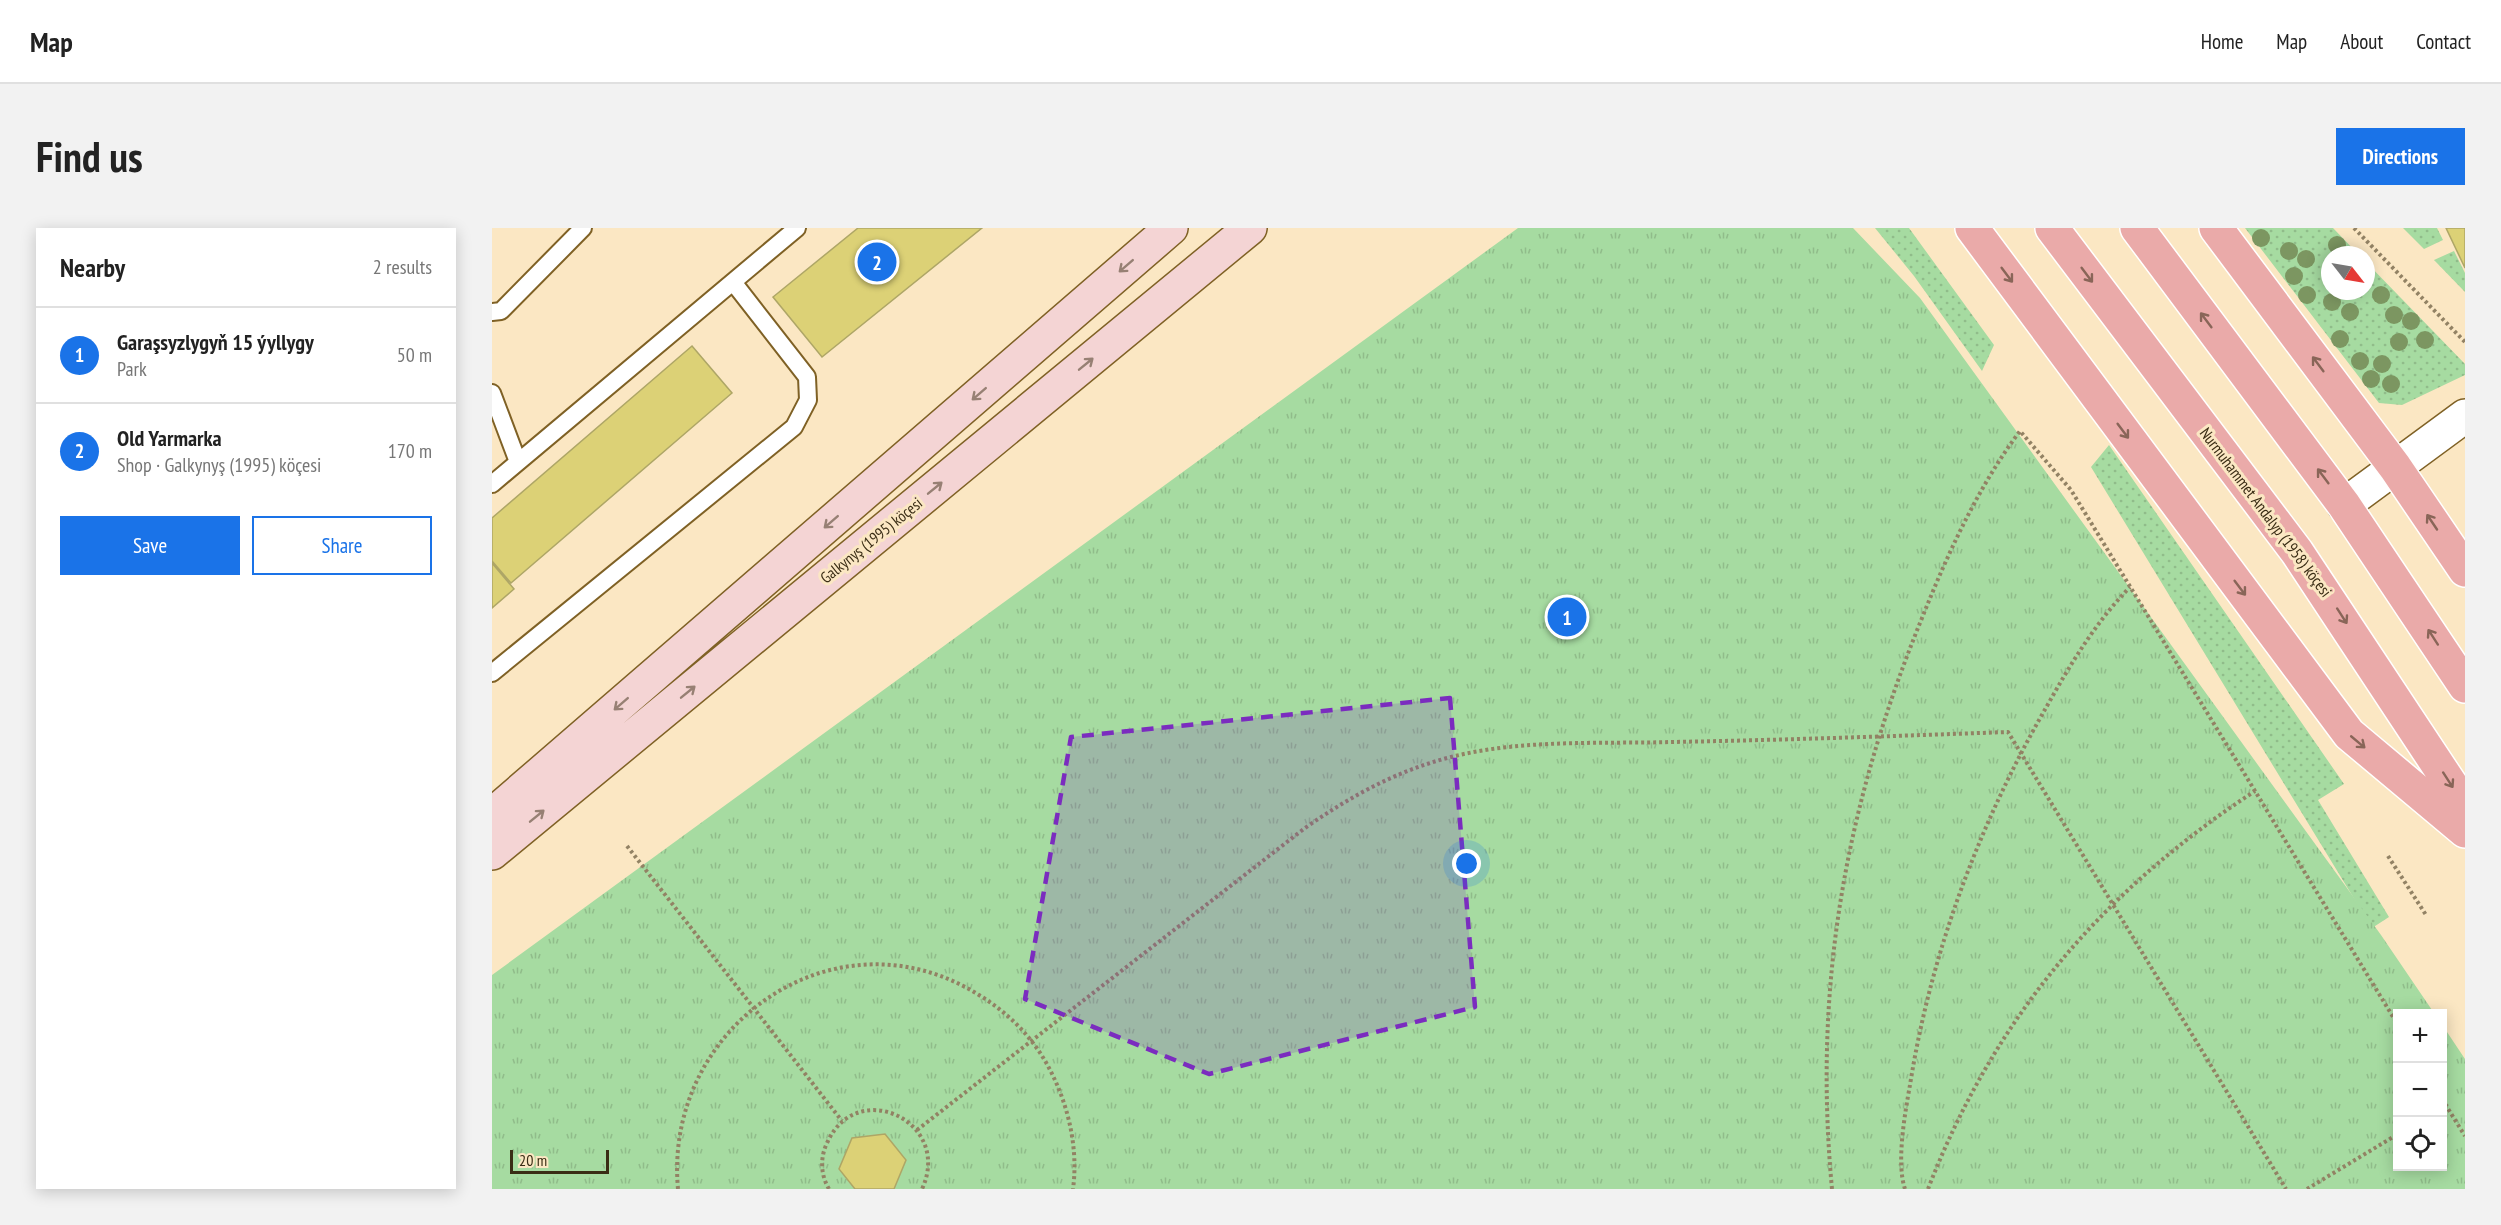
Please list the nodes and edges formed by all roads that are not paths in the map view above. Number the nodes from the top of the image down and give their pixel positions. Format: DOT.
graph roads {
  1 [pos="583,228"];
  2 [pos="797,228"];
  3 [pos="1171,228"];
  4 [pos="1250,228"];
  5 [pos="1972,228"];
  6 [pos="2052,228"];
  7 [pos="2137,228"];
  8 [pos="2216,228"];
  9 [pos="733,282"];
  10 [pos="492,312"];
  11 [pos="492,393"];
  12 [pos="2465,416"];
  13 [pos="518,462"];
  14 [pos="2395,467"];
  15 [pos="492,484"];
  16 [pos="2344,505"];
  17 [pos="2465,570"];
  18 [pos="492,673"];
  19 [pos="2465,686"];
  20 [pos="2465,806"];
  21 [pos="492,815"];
  22 [pos="2465,831"];
  23 [pos="492,853"];
  1 -- 10 [label="lane"];
  2 -- 9 [label="lane"];
  3 -- 21 [label="main road, one-way"];
  23 -- 4 [label="main road, Galkynyş (1995) köçesi, one-way"];
  5 -- 22 [label="main road, one-way"];
  6 -- 20 [label="main road, Nurmuhammet Andalyp (1958) köçesi, one-way"];
  16 -- 7 [label="main road, one-way"];
  14 -- 8 [label="main road, one-way"];
  9 -- 13 [label="lane"];
  9 -- 18 [label="lane"];
  11 -- 13 [label="lane"];
  12 -- 14 [label="street"];
  13 -- 15 [label="lane"];
  14 -- 16 [label="street"];
  17 -- 14 [label="main road, one-way"];
  19 -- 16 [label="main road, one-way"];
}
